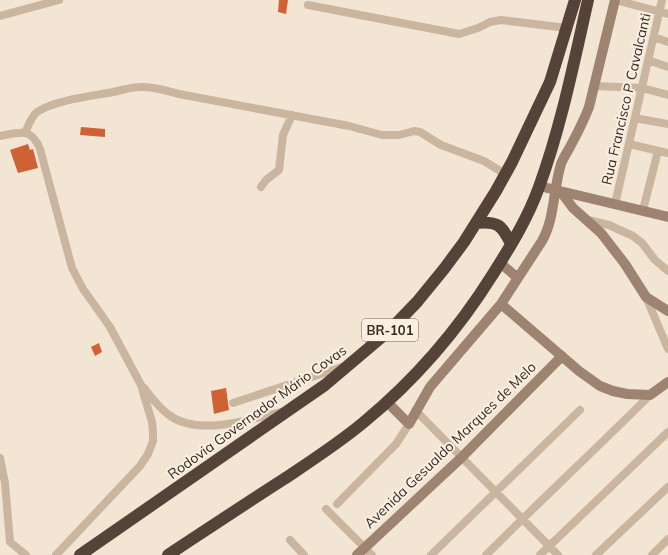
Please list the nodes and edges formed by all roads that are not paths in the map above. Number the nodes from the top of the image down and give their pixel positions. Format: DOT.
graph roads {
  1 [pos="59,0"];
  2 [pos="575,0"];
  3 [pos="588,0"];
  4 [pos="615,0"];
  5 [pos="662,0"];
  6 [pos="308,5"];
  7 [pos="660,12"];
  8 [pos="668,14"];
  9 [pos="0,16"];
  10 [pos="567,28"];
  11 [pos="654,37"];
  12 [pos="668,42"];
  13 [pos="648,60"];
  14 [pos="668,67"];
  15 [pos="595,86"];
  16 [pos="642,88"];
  17 [pos="668,95"];
  18 [pos="292,115"];
  19 [pos="635,118"];
  20 [pos="668,124"];
  21 [pos="25,133"];
  22 [pos="0,136"];
  23 [pos="629,144"];
  24 [pos="658,151"];
  25 [pos="668,153"];
  26 [pos="505,174"];
  27 [pos="539,186"];
  28 [pos="261,187"];
  29 [pos="558,191"];
  30 [pos="615,204"];
  31 [pos="643,210"];
  32 [pos="668,216"];
  33 [pos="588,220"];
  34 [pos="476,223"];
  35 [pos="511,244"];
  36 [pos="500,263"];
  37 [pos="668,271"];
  38 [pos="518,278"];
  39 [pos="646,298"];
  40 [pos="501,304"];
  41 [pos="668,311"];
  42 [pos="668,349"];
  43 [pos="562,356"];
  44 [pos="349,365"];
  45 [pos="668,382"];
  46 [pos="141,385"];
  47 [pos="650,395"];
  48 [pos="387,402"];
  49 [pos="233,403"];
  50 [pos="291,410"];
  51 [pos="580,410"];
  52 [pos="416,411"];
  53 [pos="409,424"];
  54 [pos="668,432"];
  55 [pos="0,458"];
  56 [pos="461,458"];
  57 [pos="668,487"];
  58 [pos="495,492"];
  59 [pos="337,504"];
  60 [pos="326,509"];
  61 [pos="521,519"];
  62 [pos="668,539"];
  63 [pos="290,540"];
  64 [pos="550,546"];
  65 [pos="365,553"];
  66 [pos="26,555"];
  67 [pos="56,555"];
  68 [pos="80,555"];
  69 [pos="168,555"];
  70 [pos="304,555"];
  71 [pos="431,555"];
  72 [pos="486,555"];
  73 [pos="540,555"];
  74 [pos="558,555"];
  75 [pos="596,555"];
  76 [pos="652,555"];
  1 -- 9 [label="street"];
  2 -- 10 [label="highway, Rodovia Governador Mário Covas / BR-101"];
  3 -- 27 [label="highway"];
  4 -- 7 [label="street"];
  4 -- 15 [label="street"];
  5 -- 7 [label="street, Rua Francisco P Cavalcanti"];
  6 -- 10 [label="street"];
  7 -- 8 [label="street"];
  7 -- 11 [label="street, Rua Francisco P Cavalcanti"];
  10 -- 26 [label="highway, Rodovia Governador Mário Covas / BR-101"];
  11 -- 12 [label="street"];
  11 -- 13 [label="street, Rua Francisco P Cavalcanti"];
  13 -- 14 [label="street"];
  13 -- 16 [label="street, Rua Francisco P Cavalcanti"];
  15 -- 16 [label="street"];
  15 -- 29 [label="street"];
  16 -- 17 [label="street"];
  16 -- 19 [label="street, Rua Francisco P Cavalcanti"];
  18 -- 21 [label="street"];
  18 -- 26 [label="street"];
  18 -- 28 [label="street"];
  19 -- 20 [label="street"];
  19 -- 23 [label="street, Rua Francisco P Cavalcanti"];
  21 -- 22 [label="street"];
  21 -- 46 [label="street"];
  23 -- 24 [label="street"];
  23 -- 30 [label="street, Rua Francisco P Cavalcanti"];
  24 -- 25 [label="street"];
  24 -- 31 [label="street"];
  26 -- 34 [label="highway, Rodovia Governador Mário Covas / BR-101"];
  27 -- 29 [label="street"];
  27 -- 35 [label="highway"];
  29 -- 30 [label="street"];
  29 -- 33 [label="street"];
  29 -- 38 [label="street"];
  30 -- 31 [label="street"];
  31 -- 32 [label="street"];
  33 -- 37 [label="street"];
  33 -- 39 [label="street"];
  34 -- 35 [label="highway"];
  34 -- 44 [label="highway, Rodovia Governador Mário Covas / BR-101"];
  35 -- 36 [label="highway"];
  36 -- 38 [label="street"];
  36 -- 48 [label="highway"];
  38 -- 40 [label="street"];
  39 -- 41 [label="street"];
  39 -- 42 [label="street"];
  40 -- 43 [label="street"];
  40 -- 52 [label="street"];
  43 -- 47 [label="street"];
  43 -- 56 [label="street, Avenida Gesualdo Marques de Melo"];
  44 -- 49 [label="street"];
  44 -- 50 [label="highway, Rodovia Governador Mário Covas / BR-101"];
  45 -- 47 [label="street"];
  46 -- 50 [label="street"];
  46 -- 67 [label="street"];
  47 -- 61 [label="street"];
  48 -- 53 [label="street"];
  48 -- 69 [label="highway"];
  50 -- 68 [label="highway, Rodovia Governador Mário Covas / BR-101"];
  51 -- 58 [label="street"];
  52 -- 53 [label="street"];
  52 -- 56 [label="street"];
  53 -- 59 [label="street"];
  54 -- 64 [label="street"];
  55 -- 66 [label="street"];
  56 -- 58 [label="street"];
  56 -- 65 [label="street, Avenida Gesualdo Marques de Melo"];
  57 -- 75 [label="street"];
  58 -- 61 [label="street"];
  58 -- 71 [label="street"];
  60 -- 65 [label="street"];
  61 -- 64 [label="street"];
  61 -- 72 [label="street"];
  62 -- 76 [label="street"];
  63 -- 70 [label="street"];
  64 -- 73 [label="street"];
  64 -- 74 [label="street"];
}
